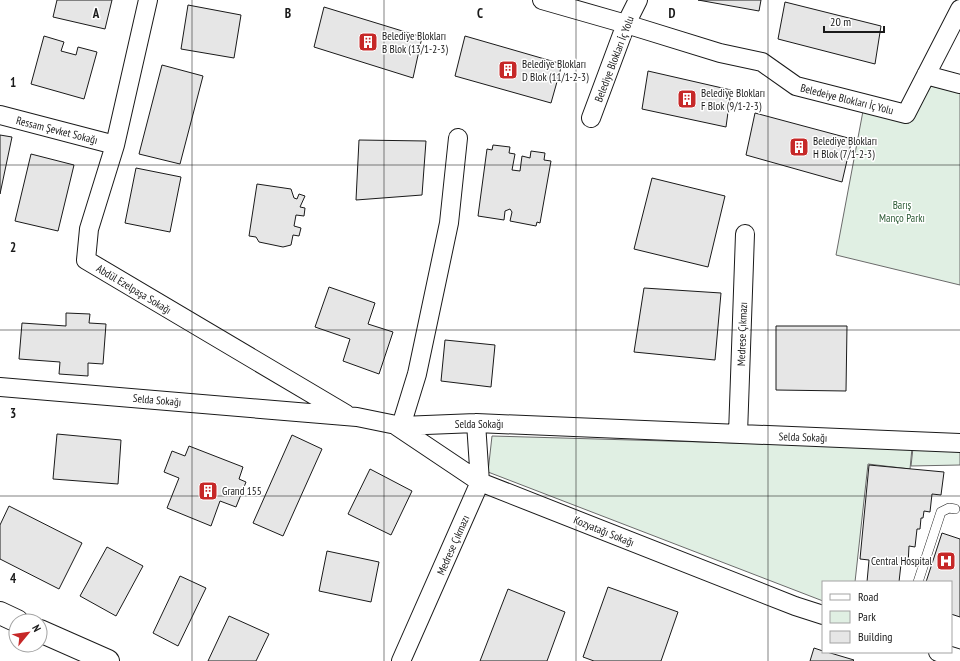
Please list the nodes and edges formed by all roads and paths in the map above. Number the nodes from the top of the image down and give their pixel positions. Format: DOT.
graph roads {
  1 [pos="148,0"];
  2 [pos="542,0"];
  3 [pos="638,0"];
  4 [pos="960,9"];
  5 [pos="626,24"];
  6 [pos="926,75"];
  7 [pos="960,84"];
  8 [pos="0,116"];
  9 [pos="591,118"];
  10 [pos="458,138"];
  11 [pos="115,145"];
  12 [pos="745,234"];
  13 [pos="0,387"];
  14 [pos="350,417"];
  15 [pos="476,423"];
  16 [pos="398,426"];
  17 [pos="738,434"];
  18 [pos="960,443"];
  19 [pos="480,482"];
  20 [pos="955,509"];
  21 [pos="918,581"];
  22 [pos="822,615"];
  23 [pos="48,635"];
  24 [pos="941,653"];
  25 [pos="960,659"];
  26 [pos="108,661"];
  27 [pos="401,661"];
  1 -- 11 [label="street, Abdül Ezelpaşa Sokağı"];
  2 -- 5 [label="street, Beledeiye Blokları İç Yolu"];
  3 -- 5 [label="street, Belediye Blokları İç Yolu"];
  4 -- 6 [label="street, Beledeiye Blokları İç Yolu"];
  5 -- 6 [label="street, Beledeiye Blokları İç Yolu"];
  5 -- 9 [label="street, Belediye Blokları İç Yolu"];
  6 -- 7 [label="street"];
  8 -- 11 [label="street, Ressam Şevket Sokağı"];
  10 -- 16 [label="street"];
  11 -- 14 [label="street, Abdül Ezelpaşa Sokağı"];
  12 -- 17 [label="street, Medrese Çıkmazı"];
  13 -- 14 [label="street, Selda Sokağı"];
  14 -- 16 [label="street, Selda Sokağı"];
  15 -- 16 [label="street, Selda Sokağı"];
  15 -- 17 [label="street, Selda Sokağı"];
  15 -- 19 [label="street, Medrese Çıkmazı"];
  16 -- 19 [label="street, Kozyatağı Sokağı"];
  17 -- 18 [label="street, Selda Sokağı"];
  19 -- 22 [label="street, Kozyatağı Sokağı"];
  19 -- 27 [label="street, Medrese Çıkmazı"];
  20 -- 21 [label="lane"];
  23 -- 26 [label="street"];
  24 -- 25 [label="street"];
}
